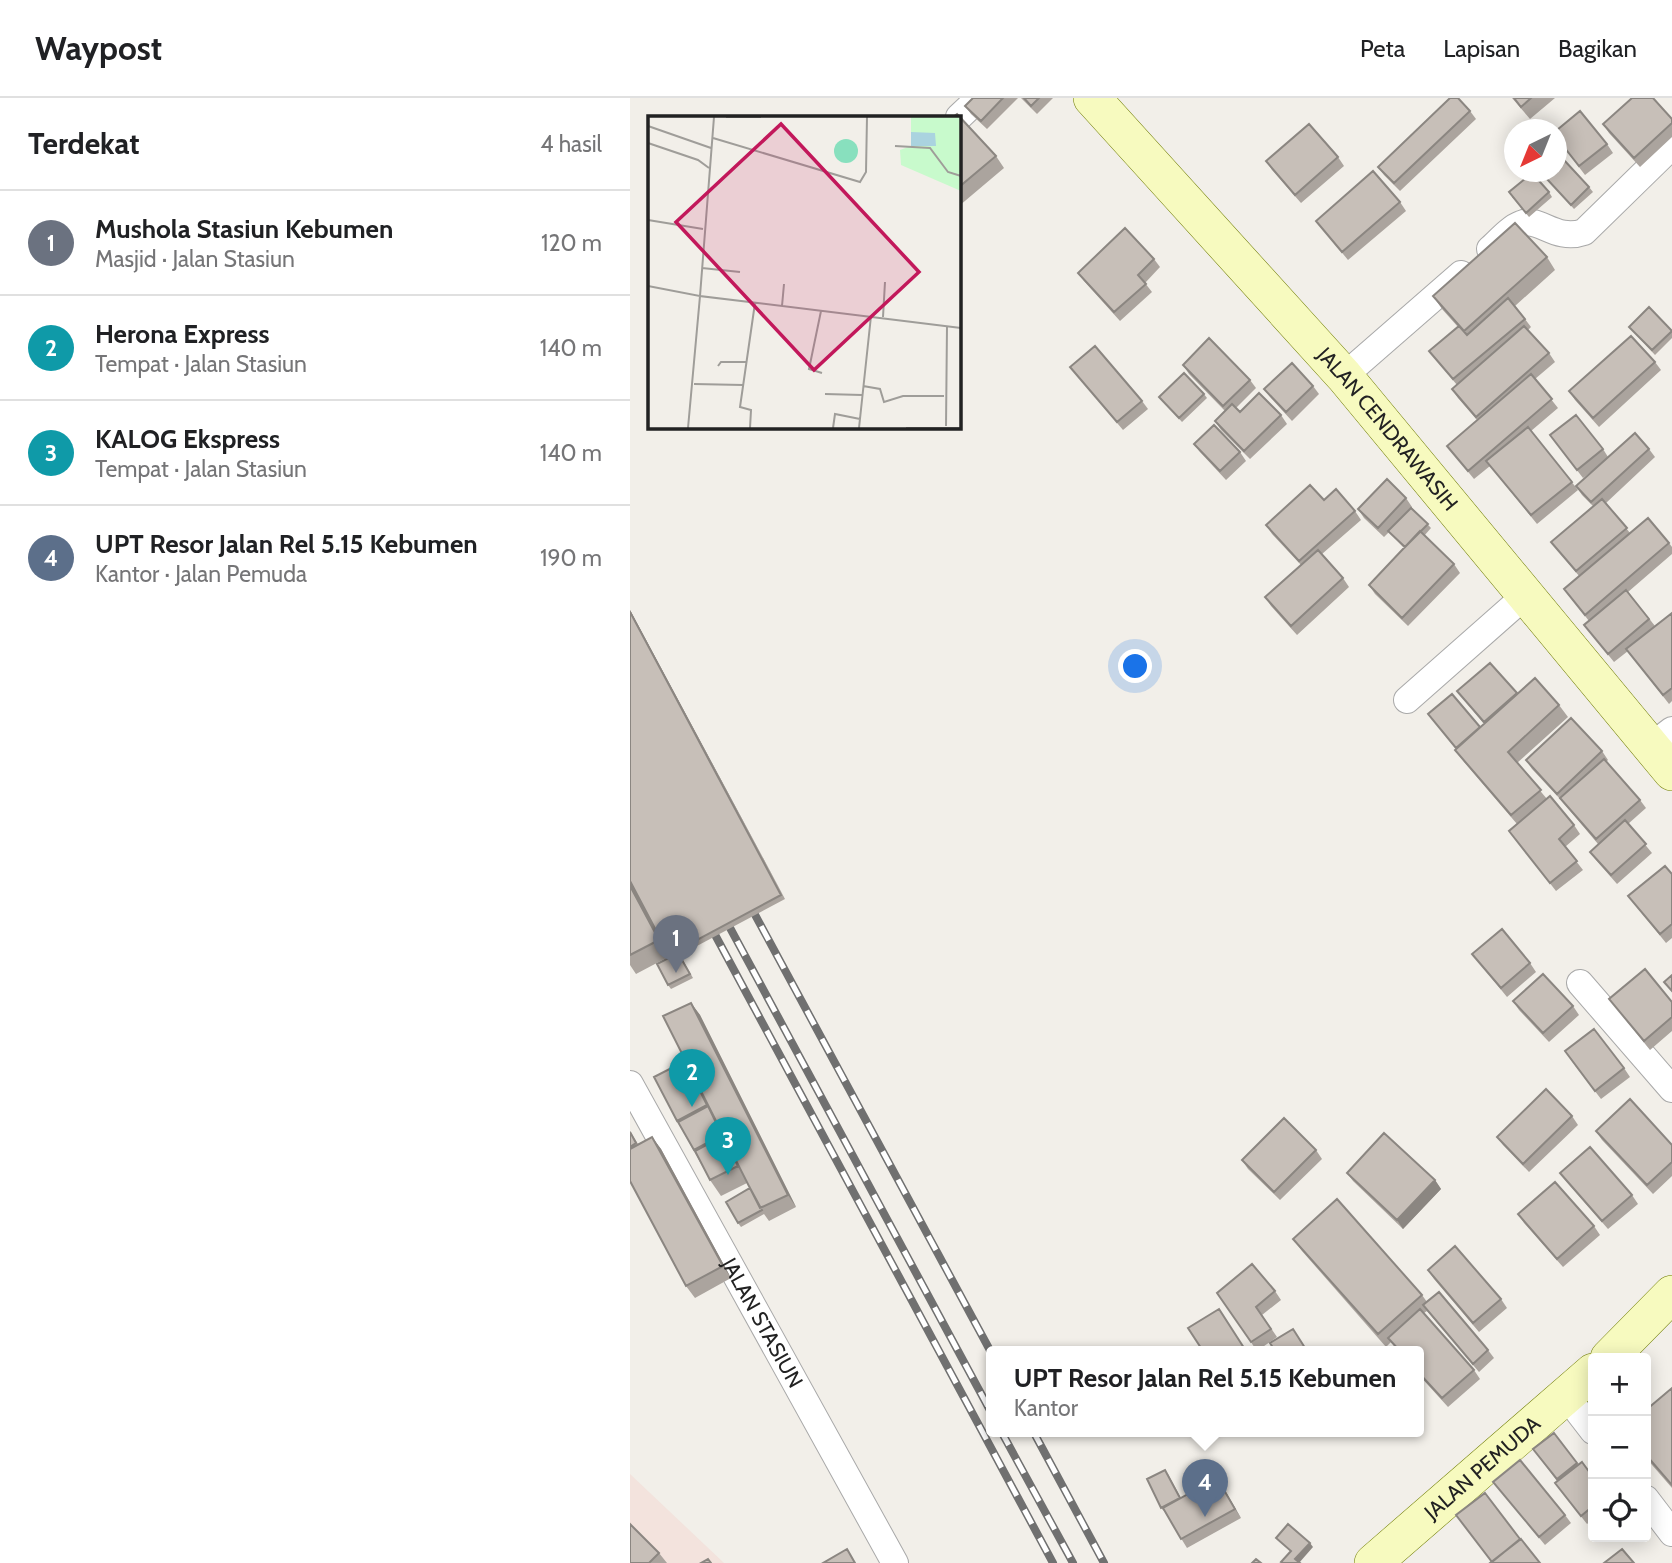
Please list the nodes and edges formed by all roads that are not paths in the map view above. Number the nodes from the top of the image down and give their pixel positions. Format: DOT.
graph roads {
  1 [pos="979,98"];
  2 [pos="1100,101"];
  3 [pos="960,116"];
  4 [pos="1672,146"];
  5 [pos="1344,376"];
  6 [pos="1526,595"];
  7 [pos="1407,700"];
  8 [pos="1665,749"];
  9 [pos="1580,983"];
  10 [pos="630,1084"];
  11 [pos="1672,1089"];
  12 [pos="1672,1294"];
  13 [pos="1614,1353"];
  14 [pos="1588,1376"];
  15 [pos="1566,1396"];
  16 [pos="1588,1425"];
  17 [pos="1651,1506"];
  18 [pos="1672,1534"];
  19 [pos="895,1563"];
  20 [pos="1373,1563"];
  1 -- 3 [label="street"];
  2 -- 5 [label="main road, JALAN CENDRAWASIH"];
  4 -- 5 [label="street"];
  5 -- 6 [label="main road, JALAN CENDRAWASIH"];
  6 -- 7 [label="street"];
  6 -- 8 [label="main road, JALAN CENDRAWASIH"];
  9 -- 11 [label="street"];
  10 -- 19 [label="street, JALAN STASIUN"];
  12 -- 13 [label="main road"];
  14 -- 15 [label="main road, JALAN PEMUDA"];
  15 -- 16 [label="street"];
  15 -- 20 [label="main road, JALAN PEMUDA"];
  17 -- 18 [label="street"];
}
